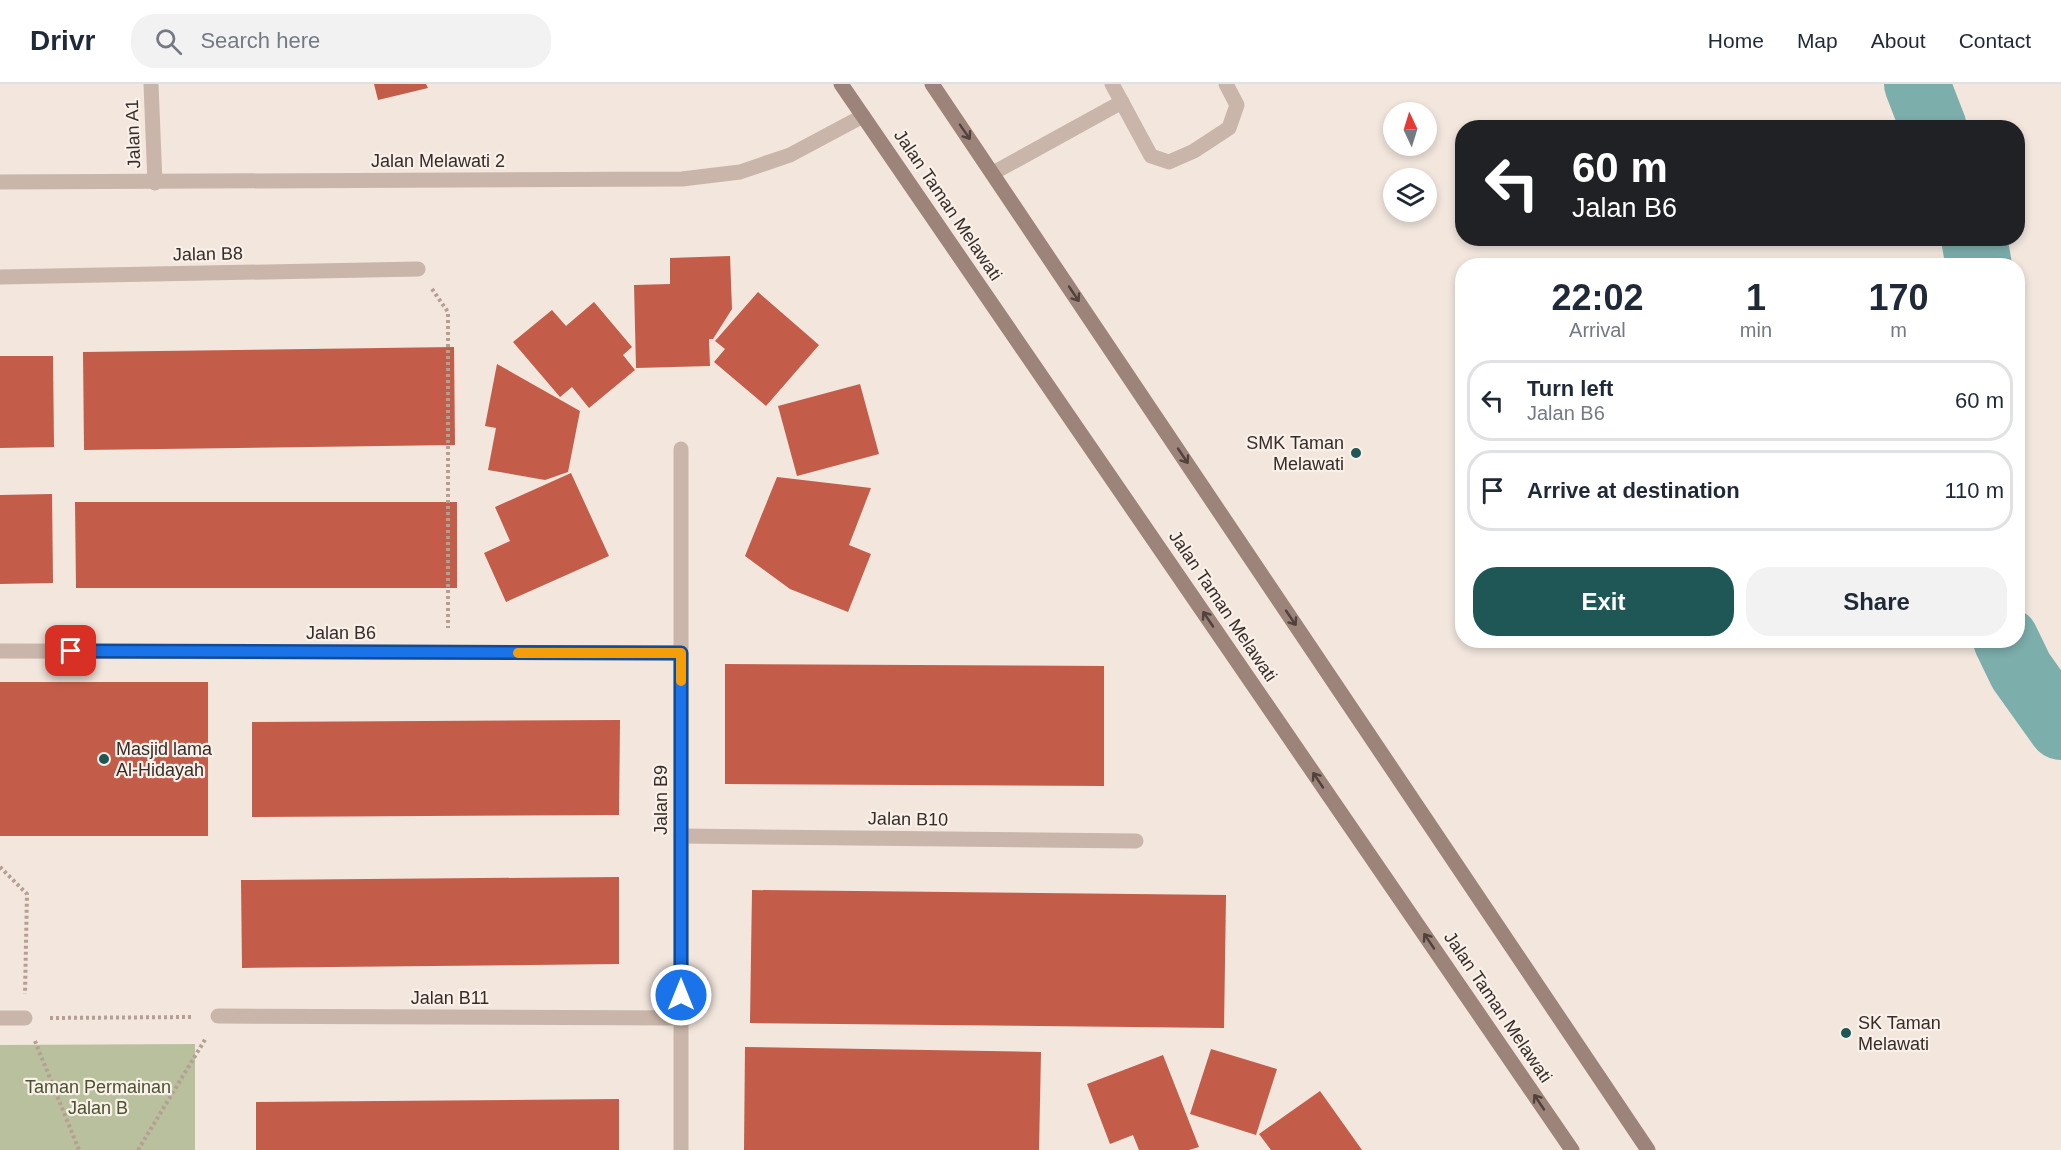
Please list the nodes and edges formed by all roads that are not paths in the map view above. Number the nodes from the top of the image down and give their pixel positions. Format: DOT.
graph roads {
  1 [pos="151,84"];
  2 [pos="842,84"];
  3 [pos="932,84"];
  4 [pos="1112,84"];
  5 [pos="1226,84"];
  6 [pos="1122,102"];
  7 [pos="863,116"];
  8 [pos="993,173"];
  9 [pos="0,182"];
  10 [pos="154,183"];
  11 [pos="418,269"];
  12 [pos="0,277"];
  13 [pos="681,449"];
  14 [pos="0,651"];
  15 [pos="681,653"];
  16 [pos="681,836"];
  17 [pos="1136,842"];
  18 [pos="218,1017"];
  19 [pos="0,1018"];
  20 [pos="25,1018"];
  21 [pos="681,1018"];
  22 [pos="681,1150"];
  23 [pos="1572,1150"];
  24 [pos="1648,1150"];
  1 -- 10 [label="street, Jalan A1"];
  2 -- 7 [label="main road, Jalan Taman Melawati"];
  3 -- 8 [label="main road, one-way"];
  4 -- 6 [label="street"];
  5 -- 6 [label="street"];
  6 -- 8 [label="street"];
  7 -- 10 [label="street, Jalan Melawati 2"];
  23 -- 7 [label="main road, Jalan Taman Melawati, one-way"];
  8 -- 24 [label="main road, one-way"];
  9 -- 10 [label="street, Jalan Melawati 2"];
  11 -- 12 [label="street, Jalan B8"];
  13 -- 15 [label="street, Jalan B9"];
  14 -- 15 [label="street, Jalan B6"];
  15 -- 16 [label="street, Jalan B9"];
  16 -- 17 [label="street, Jalan B10"];
  16 -- 21 [label="street, Jalan B9"];
  18 -- 21 [label="street, Jalan B11"];
  19 -- 20 [label="street"];
  21 -- 22 [label="street, Jalan B9"];
}
